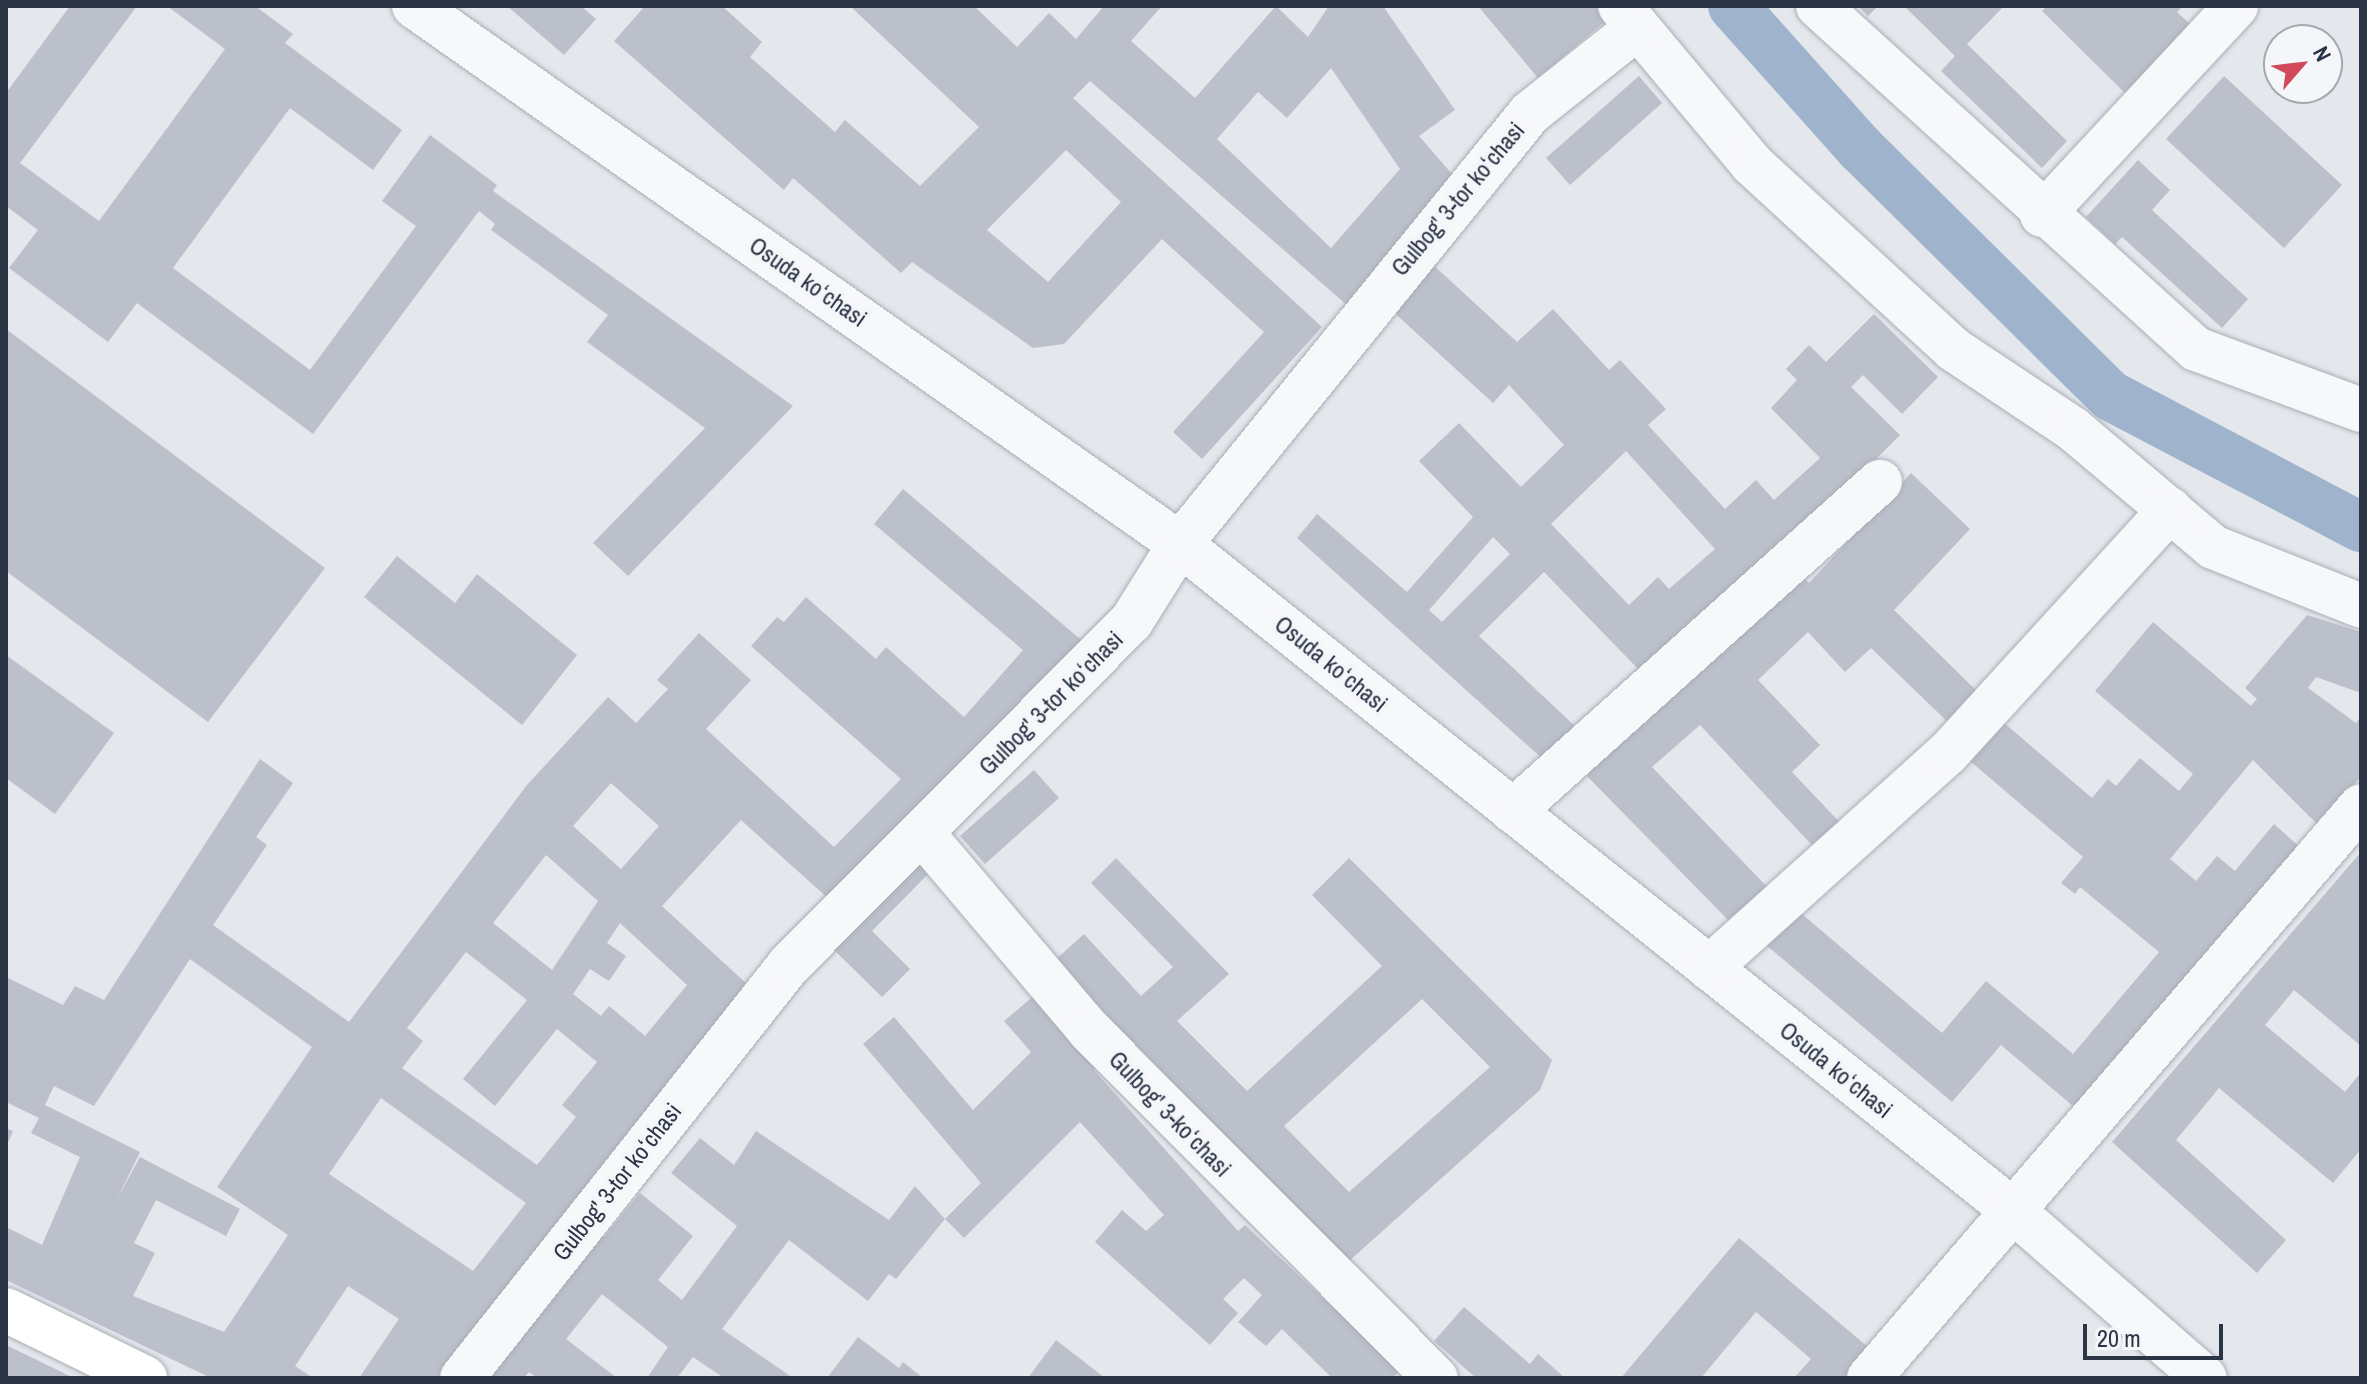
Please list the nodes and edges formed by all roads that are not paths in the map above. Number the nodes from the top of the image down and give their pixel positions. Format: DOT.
graph roads {
  1 [pos="1818,6"];
  2 [pos="2236,6"];
  3 [pos="420,8"];
  4 [pos="1628,17"];
  5 [pos="2042,215"];
  6 [pos="2361,410"];
  7 [pos="1880,482"];
  8 [pos="2170,510"];
  9 [pos="1180,544"];
  10 [pos="2361,606"];
  11 [pos="2361,806"];
  12 [pos="1513,811"];
  13 [pos="922,833"];
  14 [pos="1709,968"];
  15 [pos="2011,1209"];
  16 [pos="6,1310"];
  17 [pos="145,1378"];
  18 [pos="462,1378"];
  19 [pos="1436,1378"];
  20 [pos="1869,1378"];
  21 [pos="2205,1378"];
  1 -- 5 [label="street"];
  2 -- 5 [label="street"];
  3 -- 9 [label="street, Osuda koʻchasi"];
  4 -- 8 [label="street"];
  4 -- 9 [label="street, Gulbog' 3-tor koʻchasi"];
  5 -- 6 [label="street"];
  7 -- 12 [label="street"];
  8 -- 10 [label="street"];
  8 -- 14 [label="street"];
  9 -- 12 [label="street, Osuda koʻchasi"];
  9 -- 13 [label="street, Gulbog' 3-tor koʻchasi"];
  11 -- 15 [label="street"];
  12 -- 14 [label="street, Osuda koʻchasi"];
  13 -- 18 [label="street, Gulbog' 3-tor koʻchasi"];
  13 -- 19 [label="street, Gulbog' 3-koʻchasi"];
  14 -- 15 [label="street, Osuda koʻchasi"];
  15 -- 20 [label="street"];
  15 -- 21 [label="street, Osuda koʻchasi"];
  16 -- 17 [label="main road"];
}
